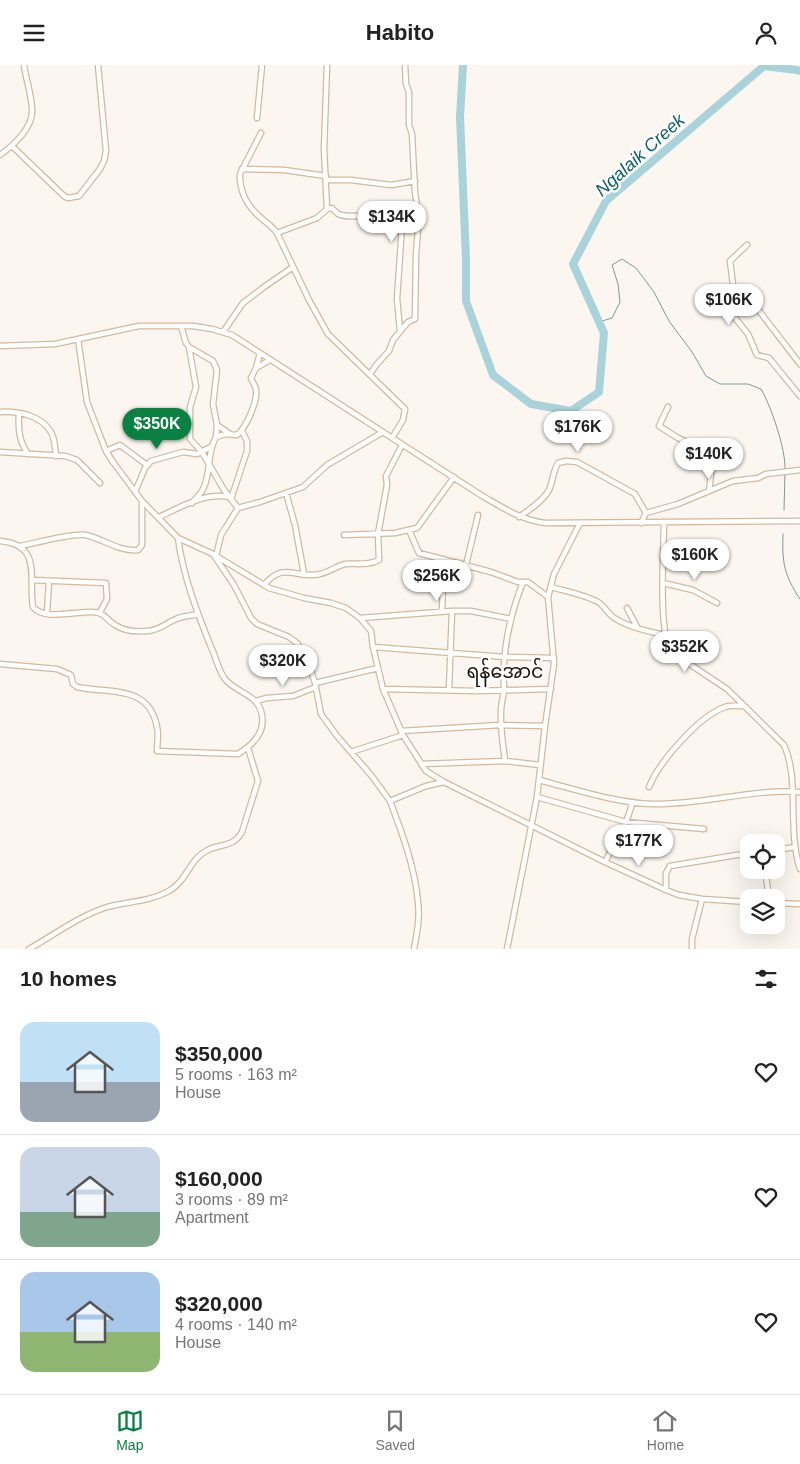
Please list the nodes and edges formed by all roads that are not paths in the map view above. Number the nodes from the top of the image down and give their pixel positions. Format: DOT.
graph roads {
  1 [pos="24,65"];
  2 [pos="98,65"];
  3 [pos="262,65"];
  4 [pos="327,65"];
  5 [pos="405,65"];
  6 [pos="257,118"];
  7 [pos="261,133"];
  8 [pos="12,146"];
  9 [pos="0,155"];
  10 [pos="242,169"];
  11 [pos="326,178"];
  12 [pos="415,181"];
  13 [pos="327,209"];
  14 [pos="277,233"];
  15 [pos="747,245"];
  16 [pos="293,267"];
  17 [pos="753,303"];
  18 [pos="181,326"];
  19 [pos="223,332"];
  20 [pos="400,332"];
  21 [pos="78,339"];
  22 [pos="0,346"];
  23 [pos="189,347"];
  24 [pos="260,353"];
  25 [pos="270,360"];
  26 [pos="800,364"];
  27 [pos="256,368"];
  28 [pos="370,374"];
  29 [pos="800,396"];
  30 [pos="668,407"];
  31 [pos="0,412"];
  32 [pos="19,413"];
  33 [pos="217,425"];
  34 [pos="242,431"];
  35 [pos="383,432"];
  36 [pos="231,435"];
  37 [pos="216,437"];
  38 [pos="392,438"];
  39 [pos="195,444"];
  40 [pos="212,445"];
  41 [pos="402,445"];
  42 [pos="106,451"];
  43 [pos="0,452"];
  44 [pos="187,452"];
  45 [pos="202,452"];
  46 [pos="28,454"];
  47 [pos="56,456"];
  48 [pos="147,465"];
  49 [pos="209,466"];
  50 [pos="799,470"];
  51 [pos="454,477"];
  52 [pos="100,483"];
  53 [pos="135,491"];
  54 [pos="709,491"];
  55 [pos="286,493"];
  56 [pos="230,498"];
  57 [pos="142,501"];
  58 [pos="192,503"];
  59 [pos="238,508"];
  60 [pos="646,513"];
  61 [pos="478,515"];
  62 [pos="159,517"];
  63 [pos="519,517"];
  64 [pos="800,521"];
  65 [pos="664,522"];
  66 [pos="580,523"];
  67 [pos="641,523"];
  68 [pos="409,530"];
  69 [pos="378,534"];
  70 [pos="344,535"];
  71 [pos="178,538"];
  72 [pos="0,541"];
  73 [pos="20,546"];
  74 [pos="215,555"];
  75 [pos="444,559"];
  76 [pos="466,565"];
  77 [pos="304,574"];
  78 [pos="33,581"];
  79 [pos="49,581"];
  80 [pos="523,582"];
  81 [pos="663,583"];
  82 [pos="264,585"];
  83 [pos="551,587"];
  84 [pos="548,597"];
  85 [pos="717,603"];
  86 [pos="627,608"];
  87 [pos="442,611"];
  88 [pos="452,611"];
  89 [pos="100,612"];
  90 [pos="48,613"];
  91 [pos="198,614"];
  92 [pos="360,618"];
  93 [pos="511,619"];
  94 [pos="637,627"];
  95 [pos="665,635"];
  96 [pos="373,647"];
  97 [pos="451,653"];
  98 [pos="505,657"];
  99 [pos="554,658"];
  100 [pos="0,664"];
  101 [pos="378,668"];
  102 [pos="315,685"];
  103 [pos="383,689"];
  104 [pos="449,689"];
  105 [pos="504,689"];
  106 [pos="551,689"];
  107 [pos="256,701"];
  108 [pos="744,705"];
  109 [pos="500,725"];
  110 [pos="545,726"];
  111 [pos="402,733"];
  112 [pos="248,748"];
  113 [pos="352,752"];
  114 [pos="505,761"];
  115 [pos="421,764"];
  116 [pos="540,765"];
  117 [pos="539,780"];
  118 [pos="444,782"];
  119 [pos="649,787"];
  120 [pos="799,792"];
  121 [pos="537,797"];
  122 [pos="390,801"];
  123 [pos="633,802"];
  124 [pos="626,822"];
  125 [pos="532,825"];
  126 [pos="704,829"];
  127 [pos="795,847"];
  128 [pos="785,848"];
  129 [pos="740,854"];
  130 [pos="798,857"];
  131 [pos="605,863"];
  132 [pos="800,869"];
  133 [pos="666,890"];
  134 [pos="702,899"];
  135 [pos="740,901"];
  136 [pos="785,903"];
  137 [pos="800,904"];
  138 [pos="30,949"];
  139 [pos="414,949"];
  140 [pos="507,949"];
  141 [pos="692,949"];
  1 -- 8 [label="street"];
  2 -- 8 [label="street"];
  3 -- 6 [label="street"];
  4 -- 11 [label="street"];
  5 -- 12 [label="street"];
  7 -- 10 [label="street"];
  8 -- 9 [label="street"];
  10 -- 11 [label="street"];
  10 -- 14 [label="street"];
  11 -- 12 [label="street"];
  11 -- 13 [label="street"];
  12 -- 20 [label="street"];
  13 -- 14 [label="street"];
  13 -- 20 [label="street"];
  14 -- 16 [label="street"];
  15 -- 29 [label="street"];
  16 -- 19 [label="street"];
  16 -- 28 [label="street"];
  17 -- 26 [label="street"];
  18 -- 19 [label="street"];
  18 -- 21 [label="street"];
  18 -- 23 [label="street"];
  19 -- 24 [label="street"];
  20 -- 28 [label="street"];
  21 -- 22 [label="street"];
  21 -- 42 [label="street"];
  23 -- 33 [label="street"];
  23 -- 39 [label="street"];
  24 -- 25 [label="street"];
  24 -- 27 [label="street"];
  25 -- 27 [label="street"];
  25 -- 35 [label="street"];
  27 -- 34 [label="street"];
  28 -- 38 [label="street"];
  30 -- 54 [label="street"];
  31 -- 32 [label="street"];
  32 -- 46 [label="street"];
  32 -- 47 [label="street"];
  33 -- 36 [label="street"];
  33 -- 37 [label="street"];
  34 -- 36 [label="street"];
  34 -- 56 [label="street"];
  35 -- 38 [label="street"];
  35 -- 55 [label="street"];
  36 -- 37 [label="street"];
  37 -- 40 [label="street"];
  38 -- 41 [label="street"];
  39 -- 40 [label="street"];
  39 -- 44 [label="street"];
  39 -- 45 [label="street"];
  40 -- 45 [label="street"];
  40 -- 49 [label="street"];
  41 -- 51 [label="street"];
  41 -- 69 [label="street"];
  42 -- 48 [label="street"];
  42 -- 53 [label="street"];
  43 -- 46 [label="street"];
  44 -- 45 [label="street"];
  44 -- 48 [label="street"];
  45 -- 49 [label="street"];
  46 -- 47 [label="street"];
  47 -- 52 [label="street"];
  48 -- 53 [label="street"];
  49 -- 56 [label="street"];
  49 -- 58 [label="street"];
  50 -- 54 [label="street"];
  51 -- 63 [label="street"];
  51 -- 68 [label="street"];
  53 -- 57 [label="street"];
  54 -- 60 [label="street"];
  55 -- 59 [label="street"];
  55 -- 77 [label="street"];
  56 -- 58 [label="street"];
  56 -- 59 [label="street"];
  57 -- 62 [label="street"];
  57 -- 73 [label="street"];
  58 -- 62 [label="street"];
  59 -- 74 [label="street"];
  60 -- 63 [label="street"];
  60 -- 67 [label="street"];
  61 -- 76 [label="street"];
  62 -- 71 [label="street"];
  63 -- 66 [label="street"];
  64 -- 65 [label="street"];
  65 -- 67 [label="street"];
  65 -- 81 [label="street"];
  66 -- 67 [label="street"];
  66 -- 83 [label="street"];
  68 -- 69 [label="street"];
  68 -- 75 [label="street"];
  69 -- 70 [label="street"];
  69 -- 77 [label="street"];
  71 -- 74 [label="street"];
  71 -- 91 [label="street"];
  72 -- 73 [label="street"];
  73 -- 78 [label="street"];
  74 -- 82 [label="street"];
  74 -- 102 [label="street"];
  75 -- 76 [label="street"];
  75 -- 87 [label="street"];
  76 -- 80 [label="street"];
  77 -- 82 [label="street"];
  78 -- 79 [label="street"];
  78 -- 90 [label="street"];
  79 -- 89 [label="street"];
  79 -- 90 [label="street"];
  80 -- 84 [label="street"];
  80 -- 93 [label="street"];
  81 -- 85 [label="street"];
  81 -- 95 [label="street"];
  82 -- 92 [label="street"];
  83 -- 84 [label="street"];
  83 -- 94 [label="street"];
  84 -- 99 [label="street"];
  86 -- 94 [label="street"];
  87 -- 88 [label="street"];
  87 -- 92 [label="street"];
  88 -- 93 [label="street"];
  88 -- 97 [label="street"];
  89 -- 90 [label="street"];
  89 -- 91 [label="street"];
  91 -- 107 [label="street"];
  92 -- 96 [label="street"];
  93 -- 98 [label="street"];
  94 -- 95 [label="street"];
  95 -- 108 [label="street"];
  96 -- 97 [label="street"];
  96 -- 101 [label="street"];
  97 -- 98 [label="street"];
  97 -- 104 [label="street"];
  98 -- 99 [label="street"];
  98 -- 105 [label="street"];
  99 -- 106 [label="street"];
  100 -- 112 [label="street"];
  101 -- 102 [label="street"];
  101 -- 103 [label="street"];
  102 -- 107 [label="street"];
  102 -- 113 [label="street"];
  103 -- 104 [label="street"];
  103 -- 111 [label="street"];
  104 -- 105 [label="street"];
  105 -- 106 [label="street"];
  105 -- 109 [label="street"];
  106 -- 110 [label="street"];
  107 -- 112 [label="street"];
  108 -- 119 [label="street"];
  108 -- 120 [label="street"];
  109 -- 110 [label="street"];
  109 -- 111 [label="street"];
  109 -- 114 [label="street"];
  110 -- 116 [label="street"];
  111 -- 113 [label="street"];
  111 -- 115 [label="street"];
  112 -- 138 [label="street"];
  113 -- 122 [label="street"];
  114 -- 115 [label="street"];
  114 -- 116 [label="street"];
  115 -- 118 [label="street"];
  116 -- 117 [label="street"];
  117 -- 121 [label="street"];
  117 -- 123 [label="street"];
  118 -- 122 [label="street"];
  118 -- 125 [label="street"];
  120 -- 123 [label="street"];
  120 -- 127 [label="street"];
  121 -- 124 [label="street"];
  121 -- 125 [label="street"];
  122 -- 139 [label="street"];
  123 -- 124 [label="street"];
  124 -- 126 [label="street"];
  124 -- 131 [label="street"];
  125 -- 131 [label="street"];
  125 -- 140 [label="street"];
  127 -- 128 [label="street"];
  127 -- 130 [label="street"];
  129 -- 133 [label="street"];
  130 -- 132 [label="street"];
  131 -- 133 [label="street"];
  133 -- 134 [label="street"];
  134 -- 135 [label="street"];
  134 -- 141 [label="street"];
  136 -- 137 [label="street"];
}
